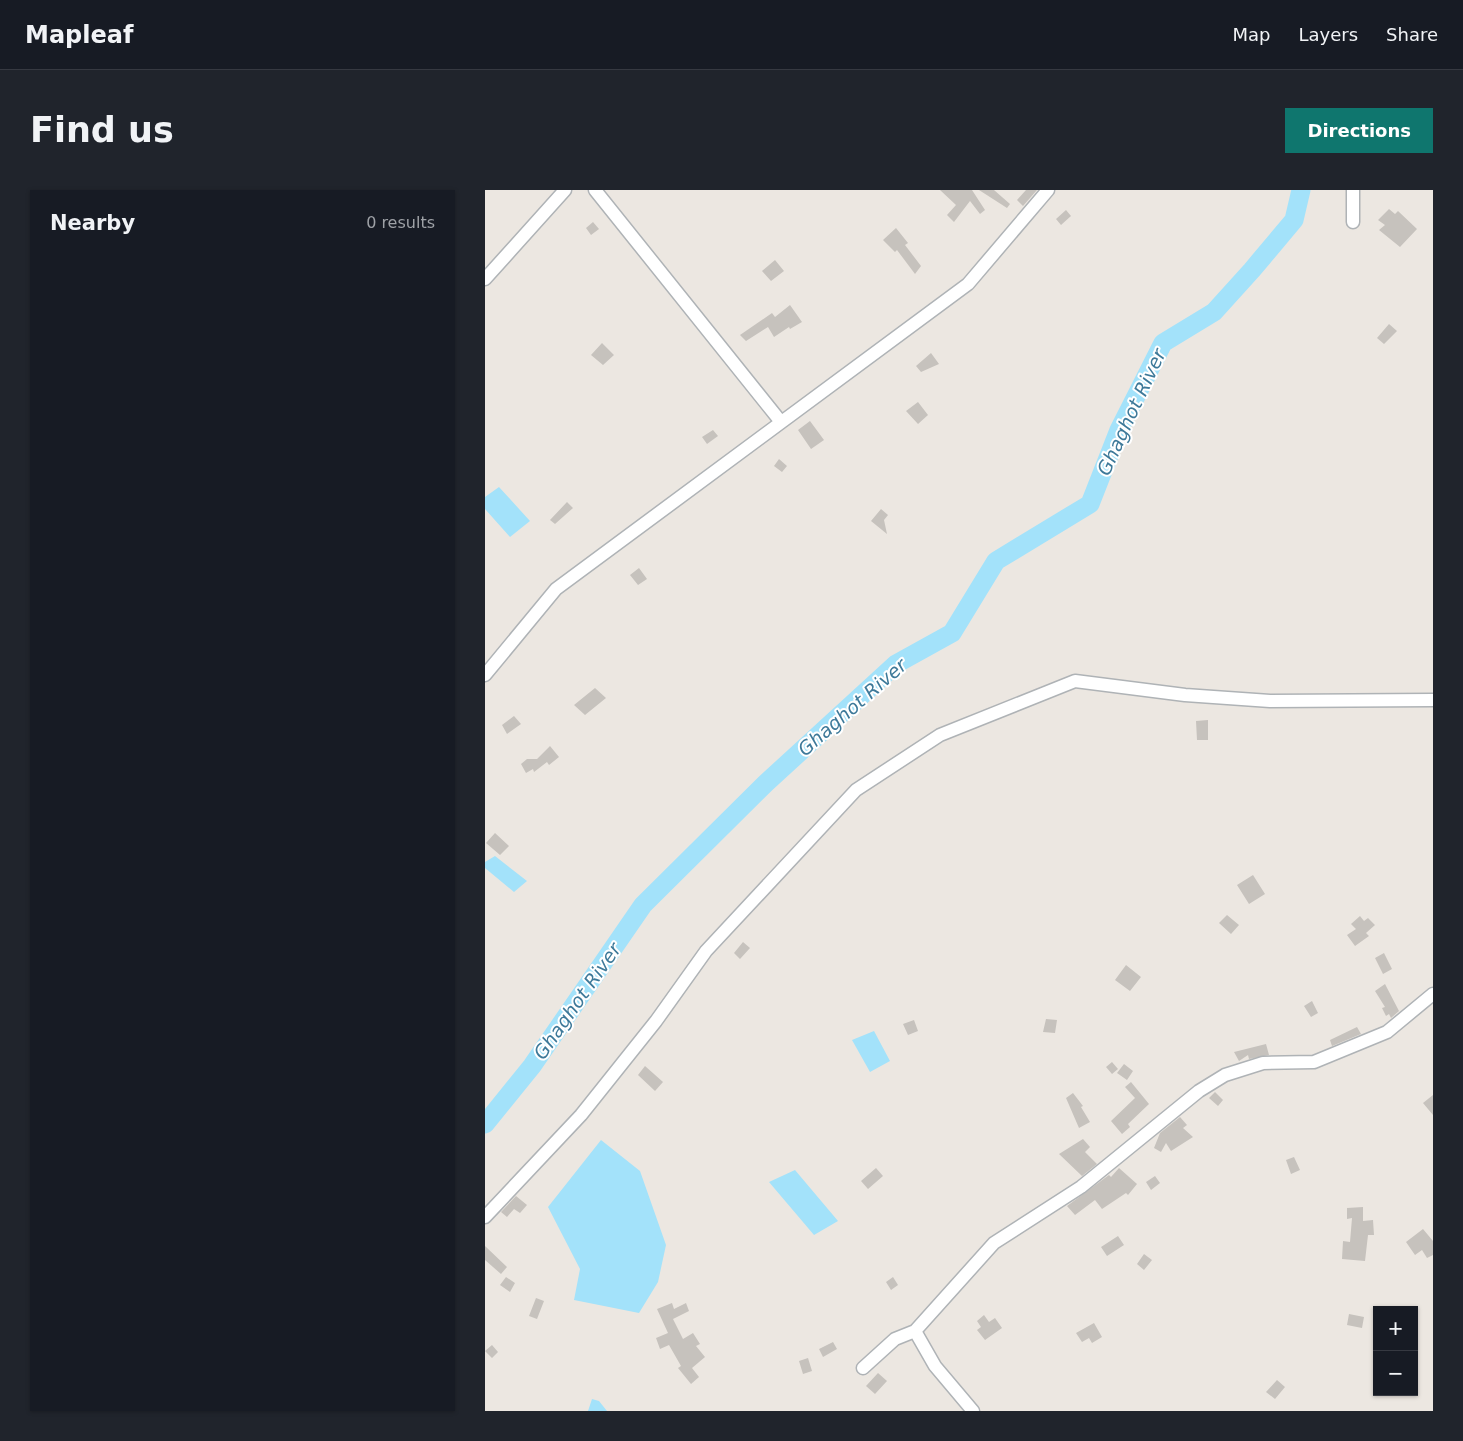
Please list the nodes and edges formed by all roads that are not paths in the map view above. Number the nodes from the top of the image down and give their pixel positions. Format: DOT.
graph roads {
  1 [pos="565,190"];
  2 [pos="595,190"];
  3 [pos="1048,190"];
  4 [pos="1353,190"];
  5 [pos="1353,222"];
  6 [pos="485,279"];
  7 [pos="781,422"];
  8 [pos="485,675"];
  9 [pos="1433,700"];
  10 [pos="1433,994"];
  11 [pos="485,1217"];
  12 [pos="915,1331"];
  13 [pos="863,1368"];
  14 [pos="973,1411"];
  1 -- 6 [label="street"];
  2 -- 7 [label="street"];
  3 -- 7 [label="street"];
  4 -- 5 [label="street"];
  7 -- 8 [label="street"];
  9 -- 11 [label="street"];
  10 -- 12 [label="street"];
  12 -- 13 [label="street"];
  12 -- 14 [label="street"];
}
